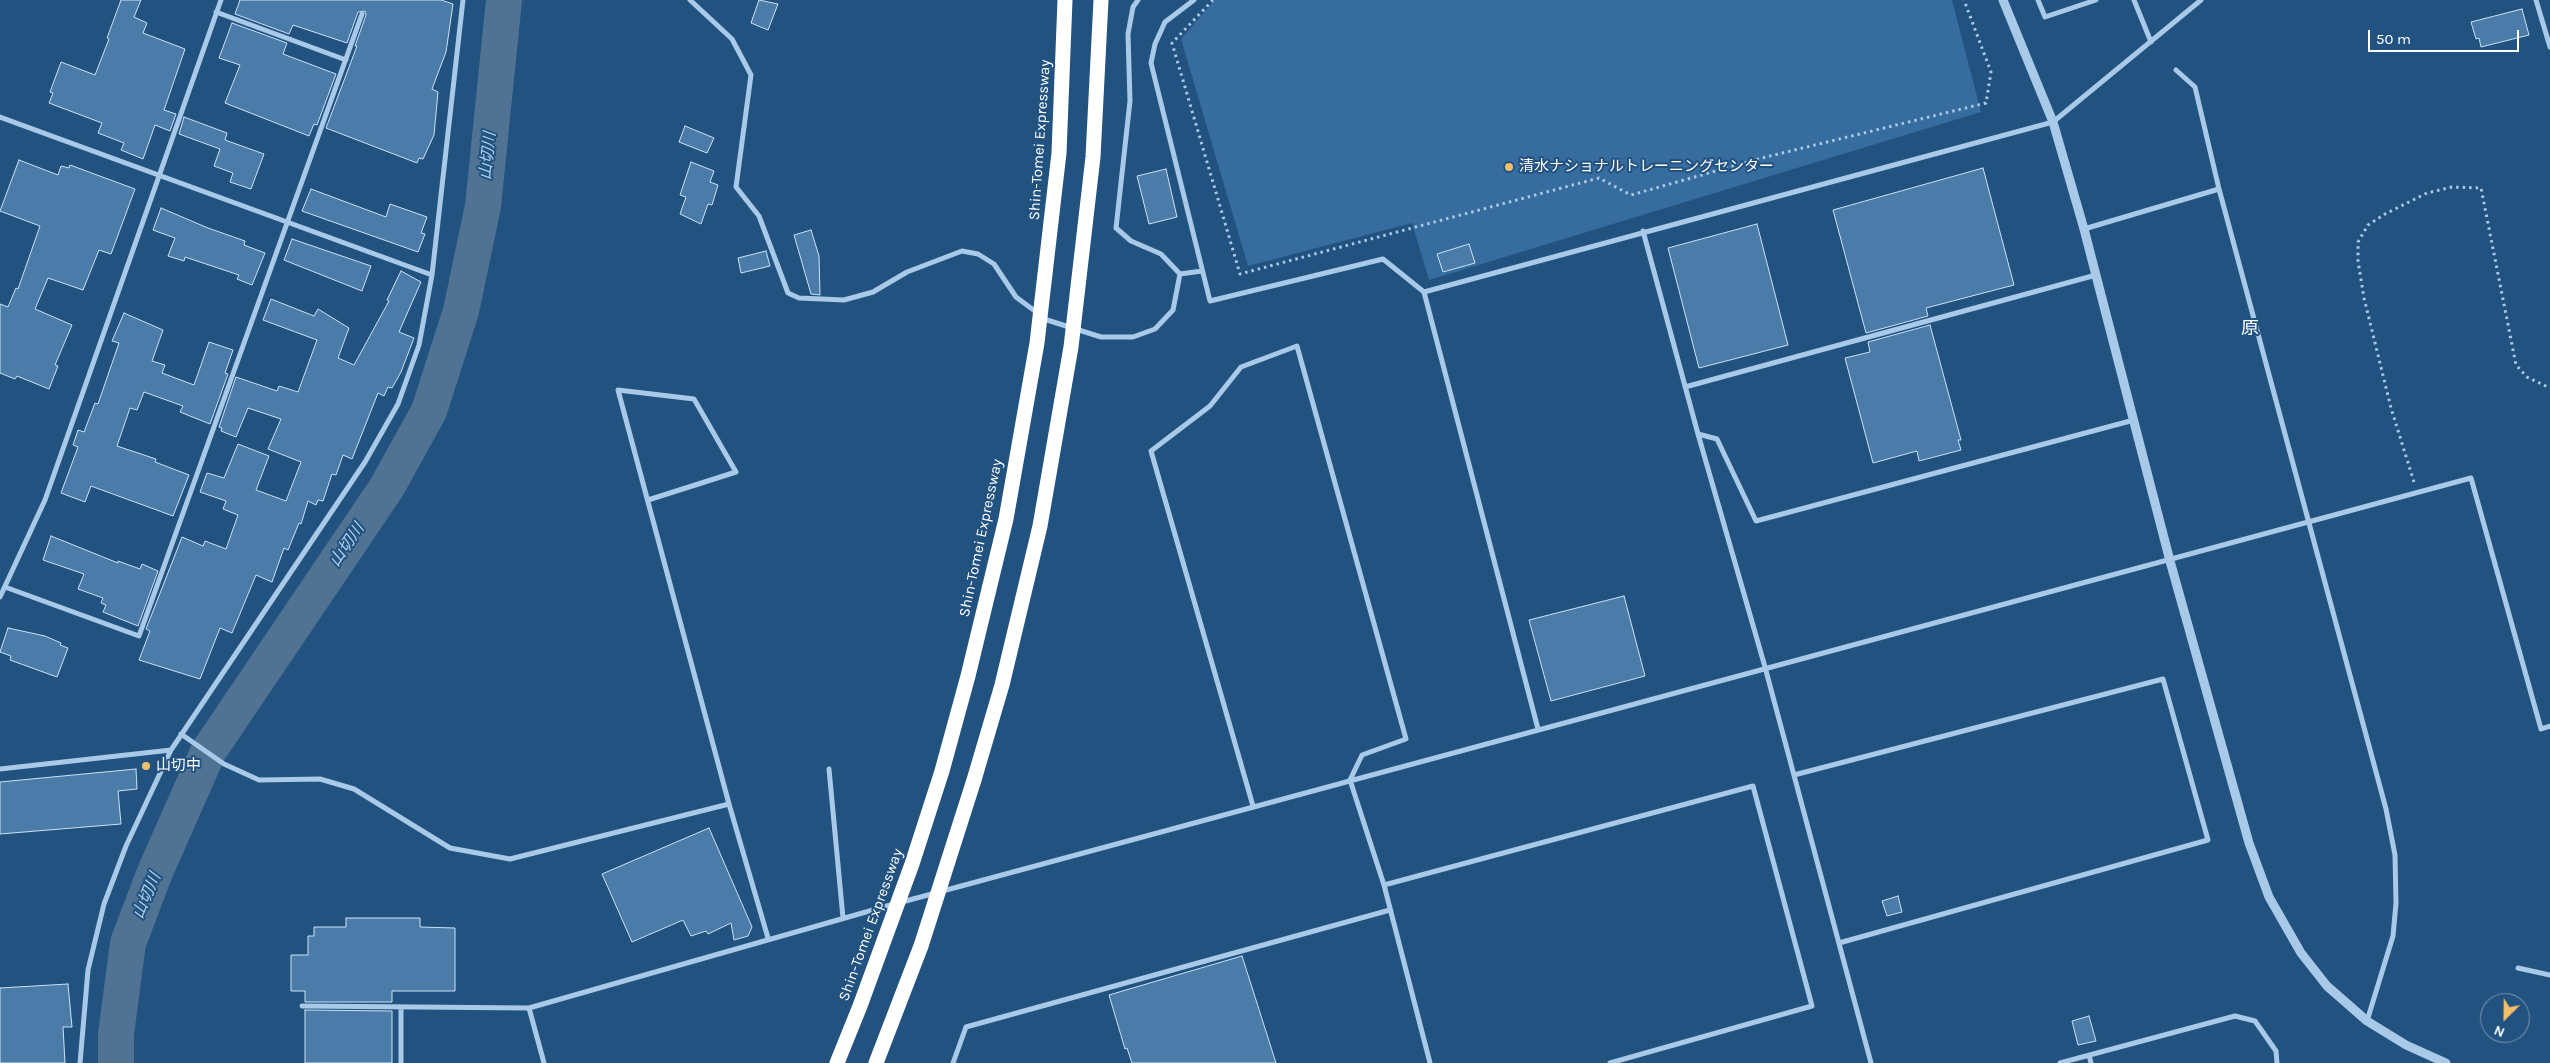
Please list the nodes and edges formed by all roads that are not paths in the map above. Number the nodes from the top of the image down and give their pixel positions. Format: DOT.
graph roads {
  1 [pos="221,0"];
  2 [pos="463,0"];
  3 [pos="690,0"];
  4 [pos="1066,0"];
  5 [pos="1101,0"];
  6 [pos="1138,0"];
  7 [pos="1194,0"];
  8 [pos="2003,0"];
  9 [pos="2038,0"];
  10 [pos="2096,0"];
  11 [pos="2134,0"];
  12 [pos="2201,0"];
  13 [pos="2536,0"];
  14 [pos="216,12"];
  15 [pos="362,14"];
  16 [pos="2151,42"];
  17 [pos="2550,47"];
  18 [pos="346,60"];
  19 [pos="2176,70"];
  20 [pos="0,118"];
  21 [pos="2053,122"];
  22 [pos="158,175"];
  23 [pos="2219,189"];
  24 [pos="287,222"];
  25 [pos="2084,229"];
  26 [pos="1644,231"];
  27 [pos="1202,271"];
  28 [pos="1180,274"];
  29 [pos="432,275"];
  30 [pos="2096,275"];
  31 [pos="1424,292"];
  32 [pos="1686,387"];
  33 [pos="2134,420"];
  34 [pos="1698,434"];
  35 [pos="648,500"];
  36 [pos="2311,523"];
  37 [pos="2170,561"];
  38 [pos="5,587"];
  39 [pos="0,597"];
  40 [pos="1766,667"];
  41 [pos="2550,726"];
  42 [pos="1538,729"];
  43 [pos="181,734"];
  44 [pos="170,750"];
  45 [pos="829,768"];
  46 [pos="0,769"];
  47 [pos="1794,775"];
  48 [pos="1350,780"];
  49 [pos="729,804"];
  50 [pos="1253,806"];
  51 [pos="1384,885"];
  52 [pos="1390,910"];
  53 [pos="843,918"];
  54 [pos="768,938"];
  55 [pos="1839,944"];
  56 [pos="2518,968"];
  57 [pos="2550,975"];
  58 [pos="302,1006"];
  59 [pos="401,1007"];
  60 [pos="529,1008"];
  61 [pos="2367,1021"];
  62 [pos="2089,1056"];
  63 [pos="80,1063"];
  64 [pos="401,1063"];
  65 [pos="544,1063"];
  66 [pos="837,1063"];
  67 [pos="876,1063"];
  68 [pos="953,1063"];
  69 [pos="1430,1063"];
  70 [pos="1610,1063"];
  71 [pos="1871,1063"];
  72 [pos="2060,1063"];
  73 [pos="2091,1063"];
  74 [pos="2277,1063"];
  75 [pos="2446,1063"];
  1 -- 14 [label="street"];
  2 -- 29 [label="street"];
  3 -- 28 [label="street"];
  4 -- 66 [label="highway, Shin-Tomei Expressway, bridge"];
  5 -- 67 [label="highway, bridge"];
  6 -- 28 [label="street"];
  7 -- 27 [label="street"];
  8 -- 21 [label="street"];
  9 -- 10 [label="street"];
  11 -- 16 [label="street"];
  12 -- 16 [label="street"];
  13 -- 17 [label="street"];
  14 -- 18 [label="street"];
  14 -- 22 [label="street"];
  15 -- 18 [label="street"];
  16 -- 21 [label="street"];
  18 -- 24 [label="street"];
  19 -- 23 [label="street"];
  20 -- 22 [label="street"];
  21 -- 25 [label="street"];
  21 -- 26 [label="street"];
  22 -- 24 [label="street"];
  22 -- 38 [label="street"];
  23 -- 25 [label="street"];
  23 -- 36 [label="street"];
  24 -- 29 [label="street"];
  24 -- 38 [label="street"];
  25 -- 30 [label="street"];
  26 -- 31 [label="street"];
  26 -- 32 [label="street"];
  27 -- 28 [label="street"];
  27 -- 31 [label="street"];
  29 -- 43 [label="street"];
  30 -- 32 [label="street"];
  30 -- 33 [label="street"];
  31 -- 42 [label="street"];
  32 -- 34 [label="street"];
  33 -- 34 [label="street"];
  33 -- 37 [label="street"];
  34 -- 40 [label="street"];
  35 -- 35 [label="street"];
  35 -- 49 [label="street"];
  36 -- 37 [label="street"];
  36 -- 41 [label="street"];
  36 -- 61 [label="street"];
  37 -- 40 [label="street"];
  37 -- 61 [label="street"];
  38 -- 39 [label="street"];
  40 -- 42 [label="street"];
  40 -- 47 [label="street"];
  42 -- 48 [label="street"];
  43 -- 44 [label="street"];
  43 -- 49 [label="street"];
  44 -- 46 [label="street"];
  44 -- 63 [label="street"];
  45 -- 53 [label="street"];
  47 -- 55 [label="street"];
  47 -- 55 [label="street"];
  48 -- 50 [label="street"];
  48 -- 50 [label="street"];
  48 -- 51 [label="street"];
  49 -- 54 [label="street"];
  50 -- 53 [label="street"];
  51 -- 52 [label="street"];
  51 -- 70 [label="street"];
  52 -- 68 [label="street"];
  52 -- 69 [label="street"];
  53 -- 54 [label="street"];
  54 -- 60 [label="street"];
  55 -- 71 [label="street"];
  56 -- 57 [label="street"];
  58 -- 59 [label="street"];
  59 -- 60 [label="street"];
  59 -- 64 [label="street"];
  60 -- 65 [label="street"];
  61 -- 75 [label="street"];
  62 -- 72 [label="street"];
  62 -- 73 [label="street"];
  62 -- 74 [label="street"];
}
